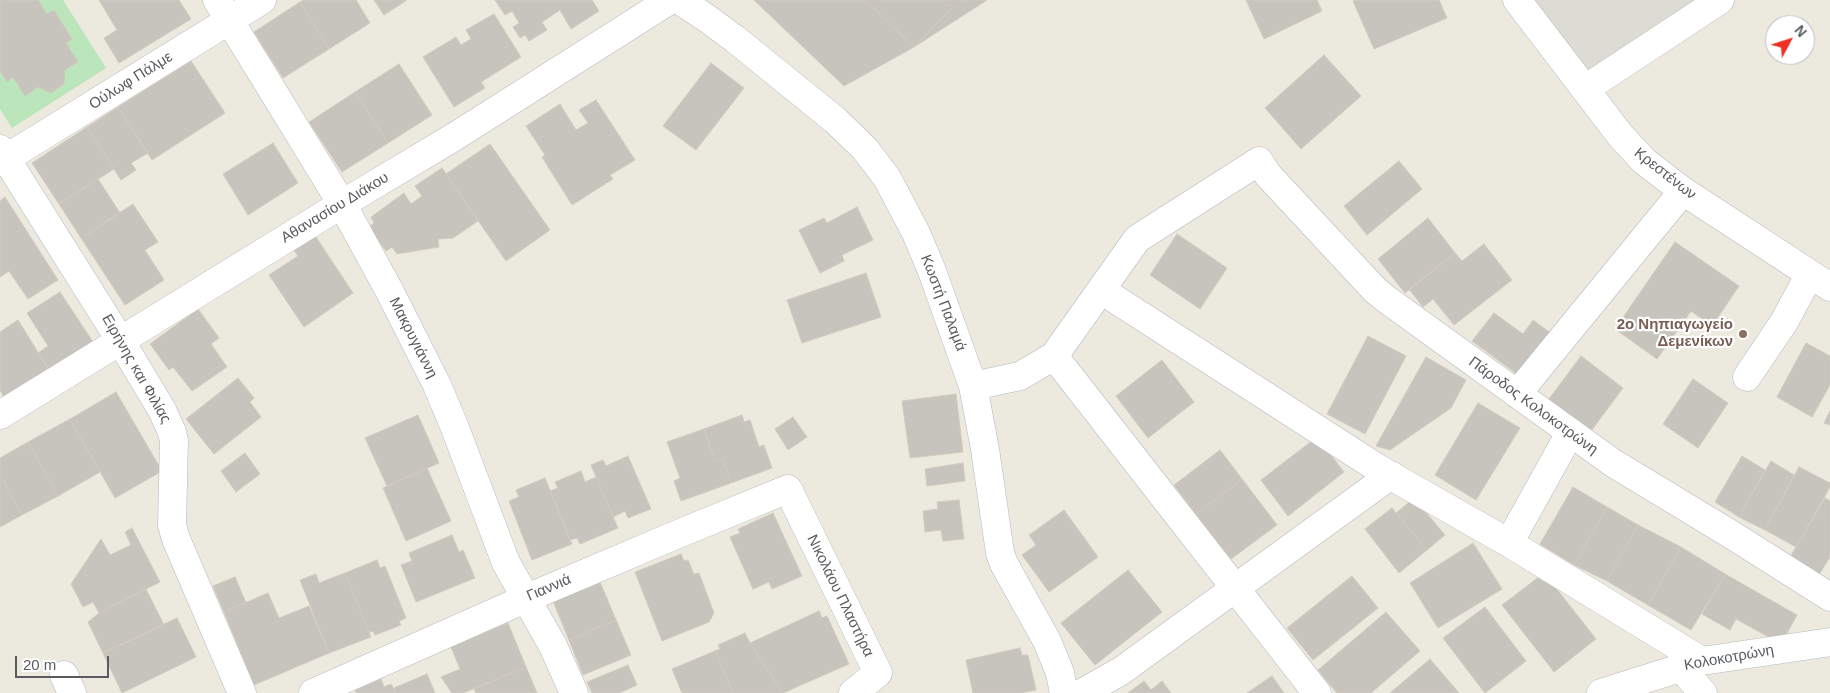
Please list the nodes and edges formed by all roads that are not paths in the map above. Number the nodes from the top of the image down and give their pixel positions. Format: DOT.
graph roads {
  1 [pos="262,0"];
  2 [pos="670,0"];
  3 [pos="679,0"];
  4 [pos="1517,0"];
  5 [pos="1720,0"];
  6 [pos="223,10"];
  7 [pos="1585,89"];
  8 [pos="2,156"];
  9 [pos="1684,191"];
  10 [pos="342,204"];
  11 [pos="1820,281"];
  12 [pos="1101,290"];
  13 [pos="120,340"];
  14 [pos="1054,356"];
  15 [pos="1747,377"];
  16 [pos="973,386"];
  17 [pos="1517,394"];
  18 [pos="0,415"];
  19 [pos="1570,433"];
  20 [pos="1391,476"];
  21 [pos="788,489"];
  22 [pos="1509,543"];
  23 [pos="1236,588"];
  24 [pos="526,598"];
  25 [pos="1830,598"];
  26 [pos="1830,642"];
  27 [pos="1691,664"];
  28 [pos="242,693"];
  29 [pos="312,693"];
  30 [pos="574,693"];
  31 [pos="853,693"];
  32 [pos="1064,693"];
  33 [pos="1082,693"];
  34 [pos="1318,693"];
  35 [pos="1601,693"];
  36 [pos="1703,693"];
  1 -- 6 [label="street, Ούλωφ Πάλμε"];
  2 -- 10 [label="street, Αθανασίου Διάκου"];
  3 -- 16 [label="street, Κωστή Παλαμά"];
  4 -- 7 [label="street, Κρεστένων"];
  5 -- 7 [label="street"];
  6 -- 8 [label="street, Ούλωφ Πάλμε"];
  6 -- 10 [label="street, Μακρυγιάννη"];
  7 -- 9 [label="street, Κρεστένων"];
  8 -- 13 [label="street, Ειρήνης και Φιλίας"];
  9 -- 11 [label="street, Κρεστένων"];
  9 -- 17 [label="street"];
  10 -- 13 [label="street, Αθανασίου Διάκου"];
  10 -- 24 [label="street, Μακρυγιάννη"];
  11 -- 15 [label="street"];
  12 -- 14 [label="street"];
  12 -- 17 [label="street, Πάροδος Κολοκοτρώνη"];
  12 -- 20 [label="street"];
  13 -- 18 [label="street, Αθανασίου Διάκου"];
  13 -- 28 [label="street, Ειρήνης και Φιλίας"];
  14 -- 16 [label="street"];
  14 -- 23 [label="street"];
  16 -- 32 [label="street, Κωστή Παλαμά"];
  17 -- 19 [label="street, Πάροδος Κολοκοτρώνη"];
  19 -- 22 [label="street"];
  19 -- 25 [label="street, Πάροδος Κολοκοτρώνη"];
  20 -- 22 [label="street"];
  20 -- 23 [label="street"];
  21 -- 24 [label="street, Γιαννιά"];
  21 -- 31 [label="street, Νικολάου Πλαστήρα"];
  22 -- 27 [label="street"];
  23 -- 33 [label="street"];
  23 -- 34 [label="street"];
  24 -- 29 [label="street, Γιαννιά"];
  24 -- 30 [label="street, Μακρυγιάννη"];
  26 -- 27 [label="street, Κολοκοτρώνη"];
  27 -- 35 [label="street, Κολοκοτρώνη"];
  27 -- 36 [label="street"];
}
